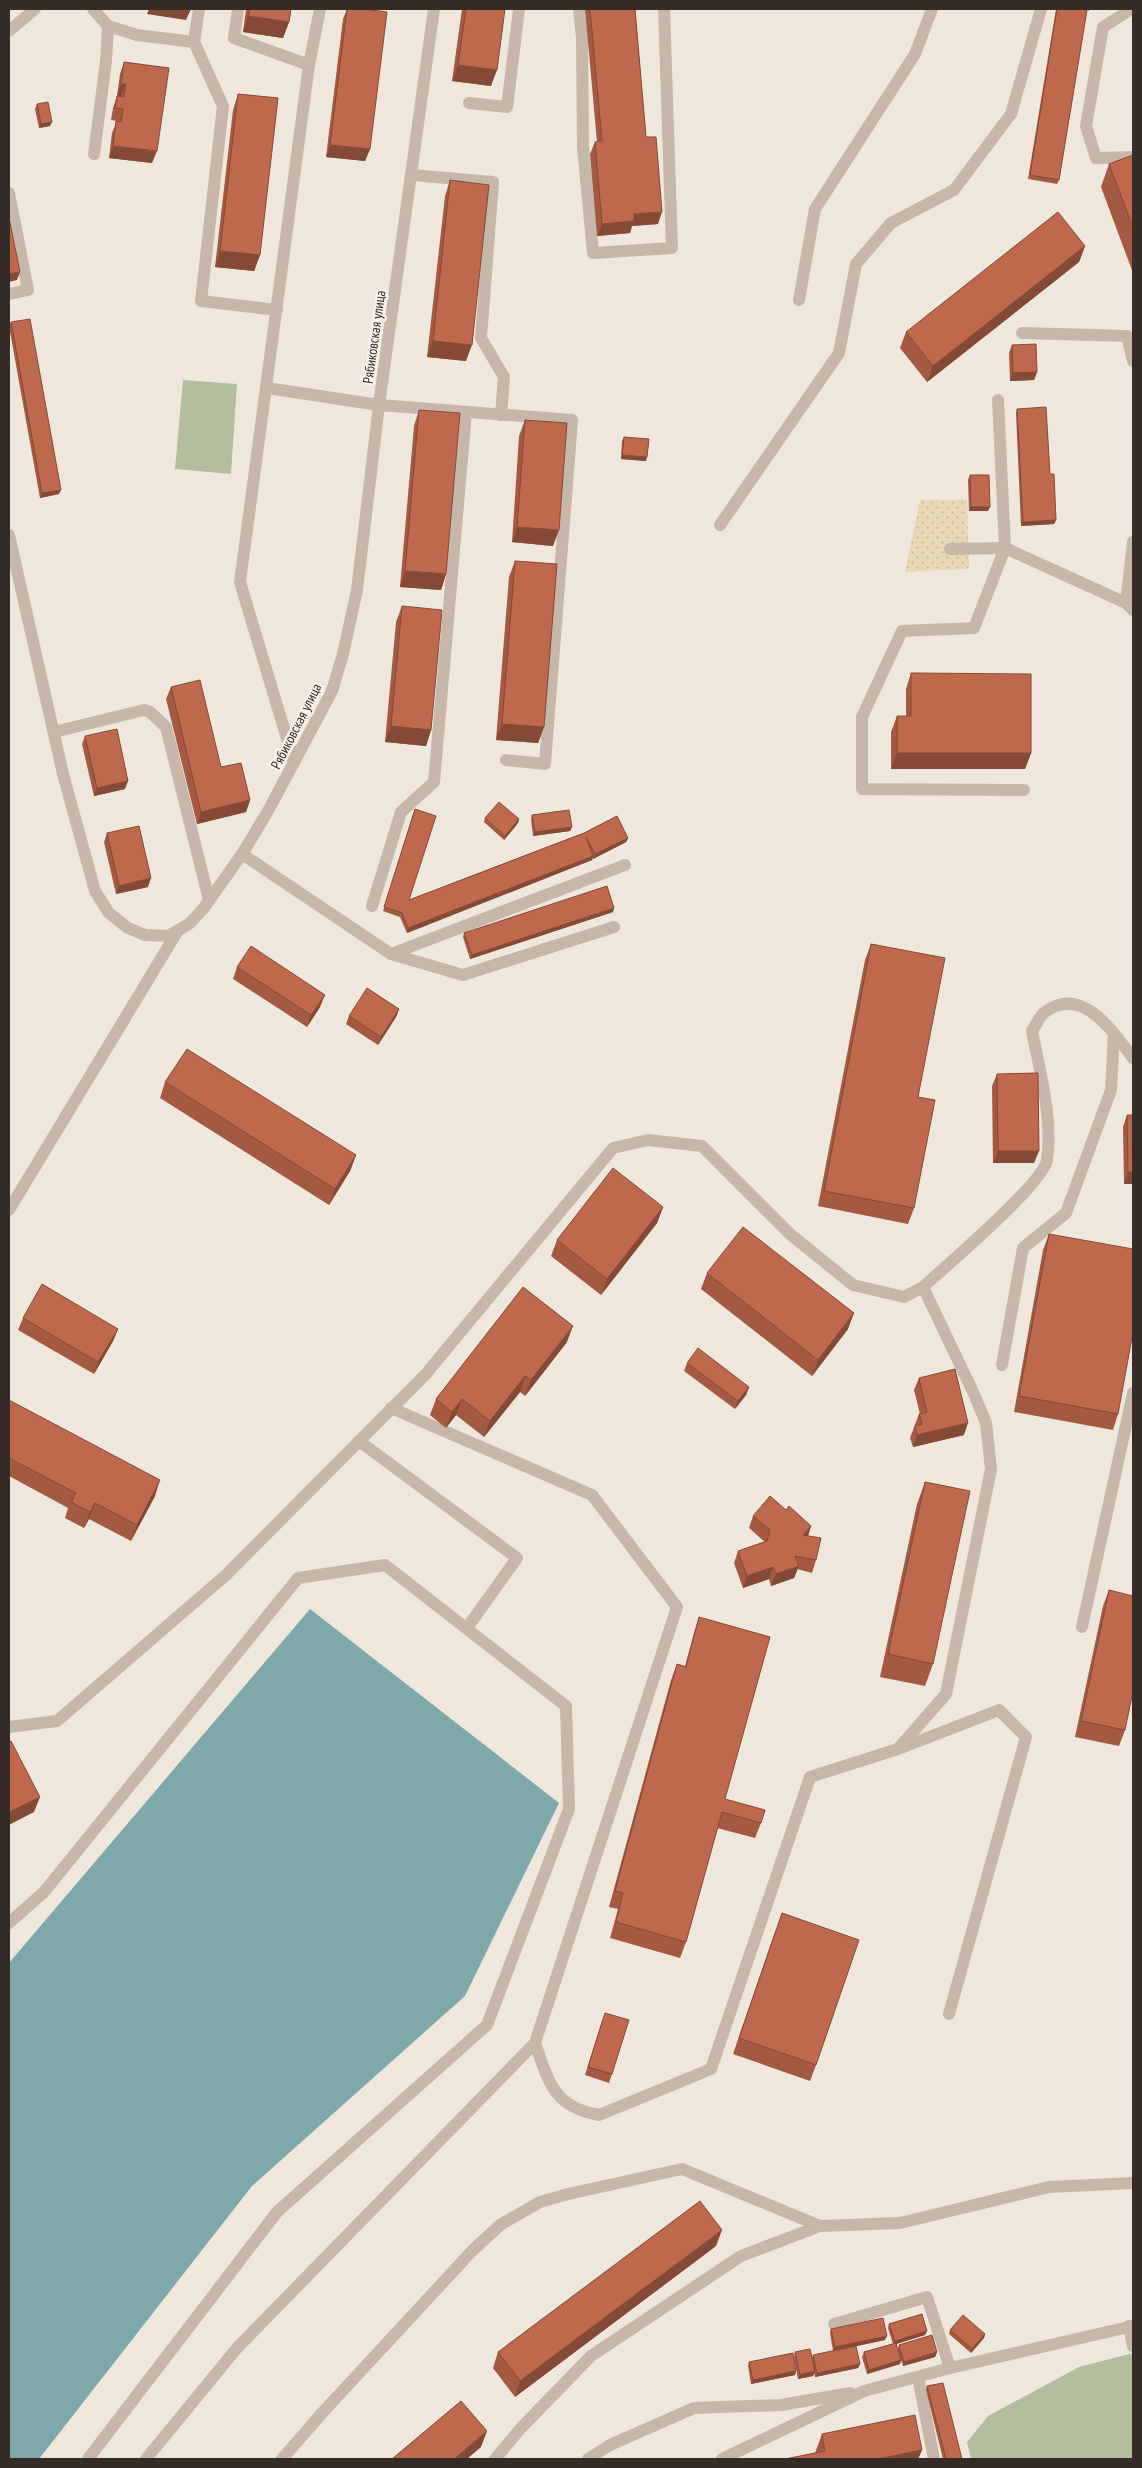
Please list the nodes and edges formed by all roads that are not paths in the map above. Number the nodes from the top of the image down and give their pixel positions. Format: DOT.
graph roads {
  1 [pos="35,9"];
  2 [pos="93,9"];
  3 [pos="199,9"];
  4 [pos="238,9"];
  5 [pos="320,9"];
  6 [pos="434,9"];
  7 [pos="519,9"];
  8 [pos="579,9"];
  9 [pos="664,9"];
  10 [pos="932,9"];
  11 [pos="1042,9"];
  12 [pos="1131,10"];
  13 [pos="108,26"];
  14 [pos="9,31"];
  15 [pos="194,42"];
  16 [pos="309,65"];
  17 [pos="469,103"];
  18 [pos="94,154"];
  19 [pos="1133,158"];
  20 [pos="412,175"];
  21 [pos="9,193"];
  22 [pos="9,294"];
  23 [pos="799,300"];
  24 [pos="277,310"];
  25 [pos="1022,333"];
  26 [pos="1133,361"];
  27 [pos="267,388"];
  28 [pos="998,400"];
  29 [pos="379,405"];
  30 [pos="466,412"];
  31 [pos="501,415"];
  32 [pos="720,525"];
  33 [pos="9,535"];
  34 [pos="1133,542"];
  35 [pos="1005,548"];
  36 [pos="950,549"];
  37 [pos="1130,606"];
  38 [pos="54,732"];
  39 [pos="506,760"];
  40 [pos="294,762"];
  41 [pos="1024,790"];
  42 [pos="242,854"];
  43 [pos="625,864"];
  44 [pos="209,900"];
  45 [pos="372,906"];
  46 [pos="614,927"];
  47 [pos="178,931"];
  48 [pos="391,954"];
  49 [pos="1114,1034"];
  50 [pos="1133,1058"];
  51 [pos="9,1210"];
  52 [pos="923,1287"];
  53 [pos="1002,1365"];
  54 [pos="1133,1393"];
  55 [pos="391,1408"];
  56 [pos="359,1441"];
  57 [pos="1082,1627"];
  58 [pos="467,1628"];
  59 [pos="9,1727"];
  60 [pos="898,1749"];
  61 [pos="9,1923"];
  62 [pos="949,2014"];
  63 [pos="535,2043"];
  64 [pos="1133,2182"];
  65 [pos="820,2226"];
  66 [pos="834,2324"];
  67 [pos="1131,2326"];
  68 [pos="1133,2346"];
  69 [pos="950,2368"];
  70 [pos="918,2378"];
  71 [pos="864,2391"];
  72 [pos="88,2459"];
  73 [pos="146,2459"];
  74 [pos="282,2459"];
  75 [pos="496,2459"];
  76 [pos="588,2459"];
  77 [pos="722,2459"];
  78 [pos="934,2459"];
  1 -- 14 [label="street"];
  2 -- 13 [label="street"];
  3 -- 15 [label="street"];
  4 -- 16 [label="street"];
  5 -- 16 [label="street"];
  6 -- 20 [label="street, Рябиковская улица"];
  7 -- 17 [label="street"];
  8 -- 9 [label="street"];
  10 -- 23 [label="street"];
  11 -- 32 [label="street"];
  12 -- 19 [label="street"];
  13 -- 15 [label="street"];
  13 -- 18 [label="street"];
  15 -- 24 [label="street"];
  16 -- 24 [label="street"];
  20 -- 29 [label="street, Рябиковская улица"];
  20 -- 31 [label="street"];
  21 -- 22 [label="street"];
  24 -- 27 [label="street"];
  25 -- 26 [label="street"];
  27 -- 29 [label="street"];
  27 -- 40 [label="street"];
  28 -- 35 [label="street"];
  29 -- 30 [label="street"];
  29 -- 40 [label="street, Рябиковская улица"];
  30 -- 31 [label="street"];
  30 -- 45 [label="street"];
  31 -- 39 [label="street"];
  33 -- 38 [label="street, Рябиковская улица"];
  34 -- 37 [label="street"];
  35 -- 36 [label="street"];
  35 -- 37 [label="street"];
  35 -- 41 [label="street"];
  38 -- 44 [label="street"];
  38 -- 47 [label="street, Рябиковская улица"];
  40 -- 42 [label="street, Рябиковская улица"];
  42 -- 44 [label="street, Рябиковская улица"];
  42 -- 48 [label="street"];
  43 -- 48 [label="street"];
  44 -- 47 [label="street, Рябиковская улица"];
  46 -- 48 [label="street"];
  47 -- 51 [label="street"];
  49 -- 50 [label="street"];
  49 -- 52 [label="street"];
  49 -- 53 [label="street"];
  52 -- 55 [label="street"];
  52 -- 60 [label="street"];
  54 -- 57 [label="street"];
  55 -- 56 [label="street"];
  55 -- 63 [label="street"];
  56 -- 58 [label="street"];
  56 -- 59 [label="street"];
  58 -- 61 [label="street"];
  58 -- 72 [label="street"];
  60 -- 62 [label="street"];
  60 -- 63 [label="street"];
  63 -- 73 [label="street"];
  64 -- 65 [label="street"];
  65 -- 74 [label="street"];
  65 -- 75 [label="street"];
  66 -- 69 [label="street"];
  67 -- 68 [label="street"];
  67 -- 69 [label="street"];
  69 -- 70 [label="street"];
  70 -- 71 [label="street"];
  70 -- 78 [label="street"];
  71 -- 76 [label="street"];
  71 -- 77 [label="street"];
}
